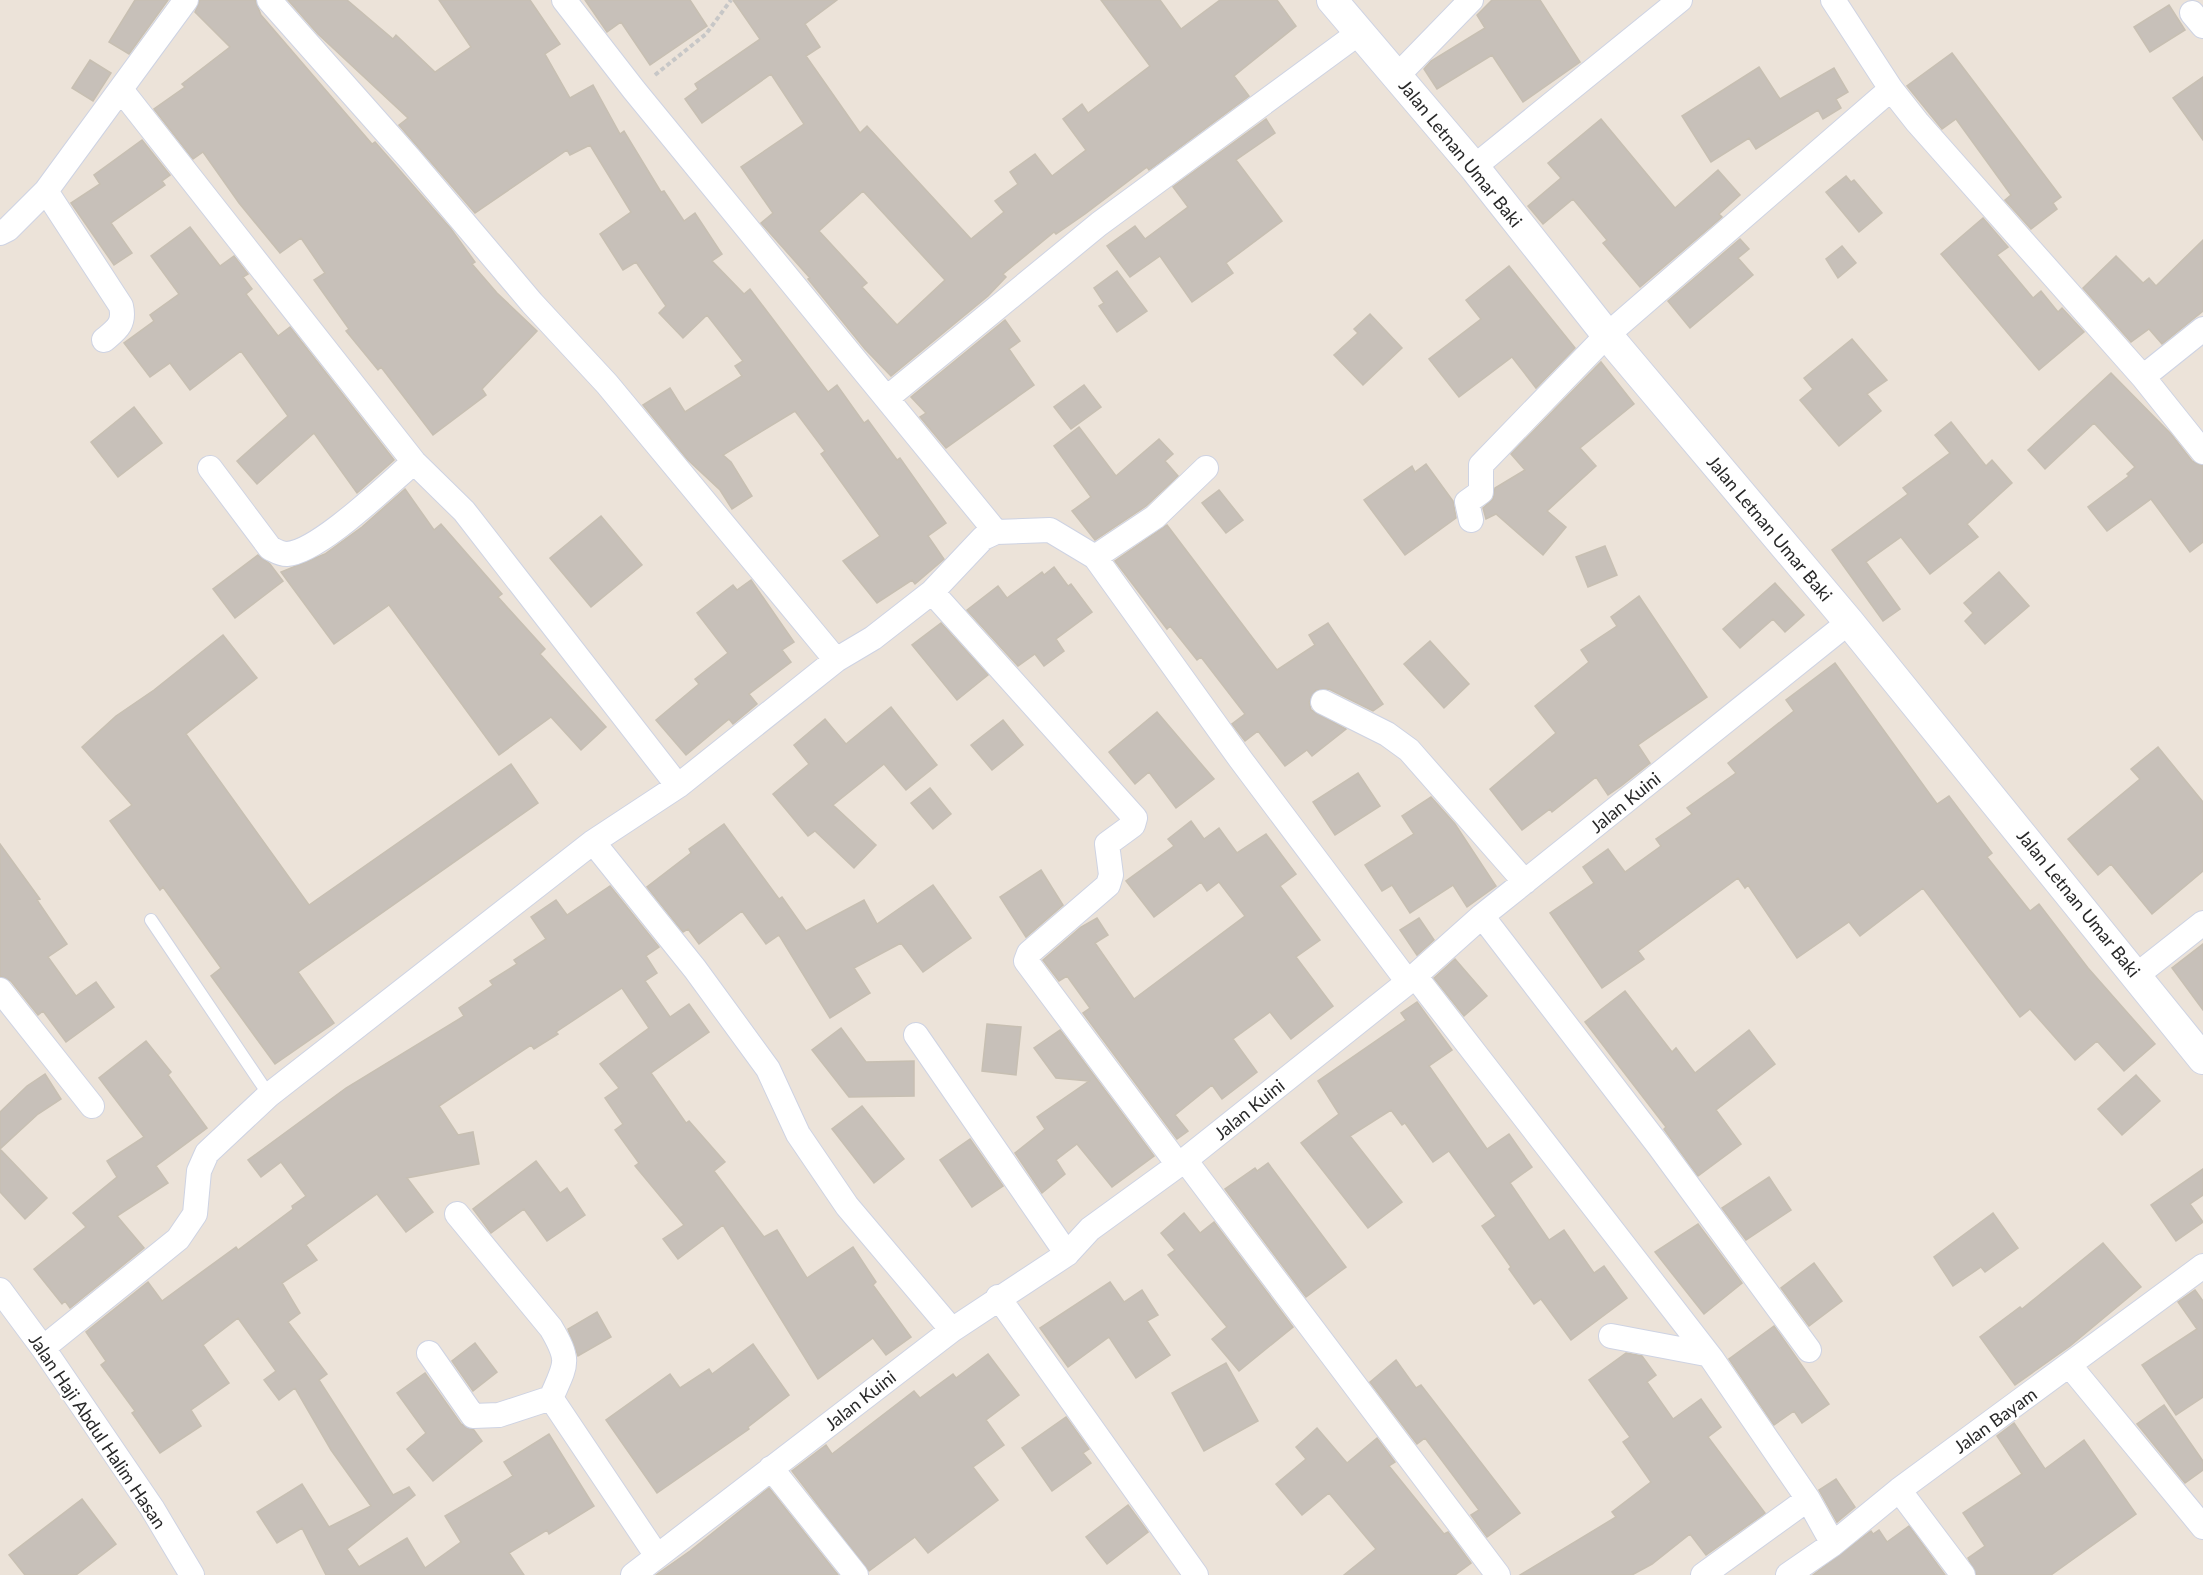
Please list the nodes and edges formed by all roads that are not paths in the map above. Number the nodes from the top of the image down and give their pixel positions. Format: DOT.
graph roads {
  1 [pos="186,0"];
  2 [pos="269,0"];
  3 [pos="564,0"];
  4 [pos="1332,0"];
  5 [pos="1471,0"];
  6 [pos="1680,0"];
  7 [pos="1833,0"];
  8 [pos="1360,32"];
  9 [pos="1398,75"];
  10 [pos="1891,89"];
  11 [pos="122,91"];
  12 [pos="1474,167"];
  13 [pos="46,191"];
  14 [pos="0,233"];
  15 [pos="2203,329"];
  16 [pos="1607,335"];
  17 [pos="104,340"];
  18 [pos="2143,377"];
  19 [pos="887,398"];
  20 [pos="2203,452"];
  21 [pos="414,462"];
  22 [pos="210,468"];
  23 [pos="1206,468"];
  24 [pos="1471,520"];
  25 [pos="996,532"];
  26 [pos="1095,556"];
  27 [pos="932,592"];
  28 [pos="1850,622"];
  29 [pos="836,660"];
  30 [pos="1323,702"];
  31 [pos="678,786"];
  32 [pos="592,842"];
  33 [pos="1525,882"];
  34 [pos="1482,916"];
  35 [pos="151,920"];
  36 [pos="2203,923"];
  37 [pos="2137,975"];
  38 [pos="1411,979"];
  39 [pos="0,990"];
  40 [pos="916,1035"];
  41 [pos="2203,1059"];
  42 [pos="269,1095"];
  43 [pos="92,1106"];
  44 [pos="1181,1162"];
  45 [pos="457,1214"];
  46 [pos="1067,1254"];
  47 [pos="2203,1266"];
  48 [pos="0,1290"];
  49 [pos="998,1297"];
  50 [pos="952,1329"];
  51 [pos="1611,1336"];
  52 [pos="43,1348"];
  53 [pos="1809,1350"];
  54 [pos="429,1353"];
  55 [pos="1706,1354"];
  56 [pos="2070,1366"];
  57 [pos="550,1398"];
  58 [pos="771,1468"];
  59 [pos="1899,1490"];
  60 [pos="1808,1499"];
  61 [pos="2203,1527"];
  62 [pos="1833,1544"];
  63 [pos="657,1556"];
  64 [pos="192,1575"];
  65 [pos="633,1575"];
  66 [pos="856,1575"];
  67 [pos="1196,1575"];
  68 [pos="1498,1575"];
  69 [pos="1703,1575"];
  70 [pos="1788,1575"];
  71 [pos="1963,1575"];
  1 -- 11 [label="street"];
  2 -- 29 [label="street"];
  3 -- 19 [label="street"];
  4 -- 8 [label="street, Jalan Letnan Umar Baki"];
  5 -- 9 [label="street"];
  6 -- 12 [label="street"];
  7 -- 10 [label="street"];
  8 -- 9 [label="street, Jalan Letnan Umar Baki"];
  8 -- 19 [label="street"];
  9 -- 12 [label="street, Jalan Letnan Umar Baki"];
  10 -- 16 [label="street"];
  10 -- 18 [label="street"];
  11 -- 13 [label="street"];
  11 -- 21 [label="street"];
  12 -- 16 [label="street, Jalan Letnan Umar Baki"];
  13 -- 14 [label="street"];
  13 -- 17 [label="street"];
  15 -- 18 [label="street"];
  16 -- 24 [label="street"];
  16 -- 28 [label="street, Jalan Letnan Umar Baki"];
  18 -- 20 [label="street"];
  19 -- 25 [label="street"];
  21 -- 22 [label="street"];
  21 -- 31 [label="street"];
  23 -- 26 [label="street"];
  25 -- 26 [label="street"];
  25 -- 27 [label="street"];
  26 -- 38 [label="street"];
  27 -- 29 [label="street"];
  27 -- 44 [label="street"];
  28 -- 33 [label="street, Jalan Kuini"];
  28 -- 37 [label="street, Jalan Letnan Umar Baki"];
  29 -- 31 [label="street"];
  30 -- 33 [label="street"];
  31 -- 32 [label="street"];
  32 -- 42 [label="street"];
  32 -- 50 [label="street"];
  33 -- 34 [label="street, Jalan Kuini"];
  34 -- 38 [label="street, Jalan Kuini"];
  34 -- 53 [label="street"];
  35 -- 42 [label="lane"];
  36 -- 37 [label="street"];
  37 -- 41 [label="street, Jalan Letnan Umar Baki"];
  38 -- 44 [label="street, Jalan Kuini"];
  38 -- 55 [label="street"];
  39 -- 43 [label="street"];
  40 -- 46 [label="street"];
  42 -- 52 [label="street"];
  44 -- 46 [label="street, Jalan Kuini"];
  44 -- 68 [label="street"];
  45 -- 57 [label="street"];
  46 -- 49 [label="street, Jalan Kuini"];
  47 -- 56 [label="street, Jalan Bayam"];
  48 -- 52 [label="street, Jalan Haji Abdul Halim Hasan"];
  49 -- 50 [label="street, Jalan Kuini"];
  49 -- 67 [label="street"];
  50 -- 58 [label="street, Jalan Kuini"];
  51 -- 55 [label="street"];
  52 -- 64 [label="street, Jalan Haji Abdul Halim Hasan"];
  54 -- 57 [label="street"];
  55 -- 60 [label="street"];
  56 -- 59 [label="street, Jalan Bayam"];
  56 -- 61 [label="street"];
  57 -- 63 [label="street"];
  58 -- 63 [label="street, Jalan Kuini"];
  58 -- 66 [label="street"];
  59 -- 62 [label="street, Jalan Bayam"];
  59 -- 71 [label="street"];
  60 -- 62 [label="street"];
  60 -- 69 [label="street"];
  62 -- 70 [label="street, Jalan Bayam"];
  63 -- 65 [label="street, Jalan Kuini"];
}
